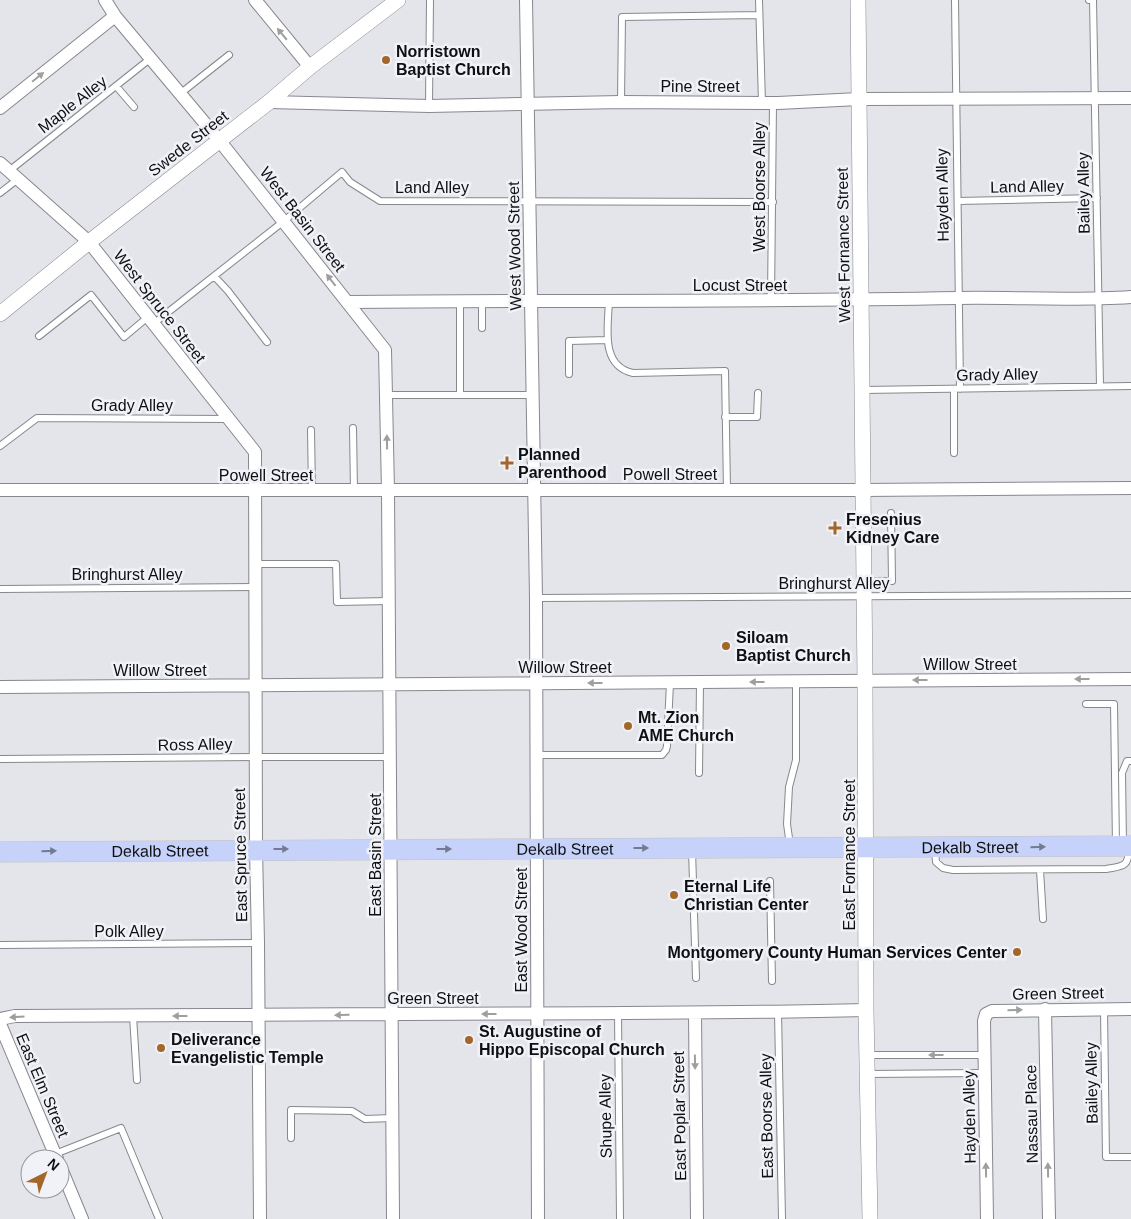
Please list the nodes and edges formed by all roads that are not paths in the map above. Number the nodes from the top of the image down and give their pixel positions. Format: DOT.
graph roads {
  1 [pos="105,0"];
  2 [pos="255,0"];
  3 [pos="398,0"];
  4 [pos="430,0"];
  5 [pos="526,0"];
  6 [pos="759,0"];
  7 [pos="858,0"];
  8 [pos="955,0"];
  9 [pos="1090,0"];
  10 [pos="1093,0"];
  11 [pos="759,14"];
  12 [pos="115,16"];
  13 [pos="229,55"];
  14 [pos="152,58"];
  15 [pos="310,67"];
  16 [pos="116,86"];
  17 [pos="181,93"];
  18 [pos="1096,98"];
  19 [pos="1131,98"];
  20 [pos="956,99"];
  21 [pos="859,100"];
  22 [pos="268,102"];
  23 [pos="621,102"];
  24 [pos="768,103"];
  25 [pos="527,104"];
  26 [pos="429,106"];
  27 [pos="0,108"];
  28 [pos="134,108"];
  29 [pos="219,140"];
  30 [pos="9,171"];
  31 [pos="0,193"];
  32 [pos="1097,198"];
  33 [pos="529,201"];
  34 [pos="958,201"];
  35 [pos="773,202"];
  36 [pos="284,221"];
  37 [pos="89,242"];
  38 [pos="214,276"];
  39 [pos="1131,297"];
  40 [pos="960,298"];
  41 [pos="482,300"];
  42 [pos="531,300"];
  43 [pos="609,300"];
  44 [pos="1099,300"];
  45 [pos="460,301"];
  46 [pos="771,301"];
  47 [pos="861,301"];
  48 [pos="348,302"];
  49 [pos="0,314"];
  50 [pos="151,320"];
  51 [pos="482,328"];
  52 [pos="39,336"];
  53 [pos="608,340"];
  54 [pos="267,342"];
  55 [pos="570,374"];
  56 [pos="1100,386"];
  57 [pos="1131,386"];
  58 [pos="957,389"];
  59 [pos="863,390"];
  60 [pos="758,392"];
  61 [pos="533,394"];
  62 [pos="386,395"];
  63 [pos="460,395"];
  64 [pos="726,417"];
  65 [pos="228,419"];
  66 [pos="353,428"];
  67 [pos="311,430"];
  68 [pos="0,446"];
  69 [pos="954,453"];
  70 [pos="1131,488"];
  71 [pos="0,490"];
  72 [pos="727,490"];
  73 [pos="862,490"];
  74 [pos="255,491"];
  75 [pos="312,491"];
  76 [pos="354,491"];
  77 [pos="388,491"];
  78 [pos="534,491"];
  79 [pos="891,513"];
  80 [pos="255,564"];
  81 [pos="255,587"];
  82 [pos="0,589"];
  83 [pos="865,589"];
  84 [pos="1131,595"];
  85 [pos="536,598"];
  86 [pos="389,601"];
  87 [pos="1131,679"];
  88 [pos="866,681"];
  89 [pos="700,682"];
  90 [pos="796,682"];
  91 [pos="670,683"];
  92 [pos="390,684"];
  93 [pos="536,684"];
  94 [pos="256,686"];
  95 [pos="0,687"];
  96 [pos="1086,704"];
  97 [pos="536,755"];
  98 [pos="256,757"];
  99 [pos="390,757"];
  100 [pos="0,759"];
  101 [pos="1131,761"];
  102 [pos="699,772"];
  103 [pos="1125,846"];
  104 [pos="537,848"];
  105 [pos="692,848"];
  106 [pos="790,848"];
  107 [pos="867,848"];
  108 [pos="935,848"];
  109 [pos="256,849"];
  110 [pos="391,849"];
  111 [pos="0,852"];
  112 [pos="1040,870"];
  113 [pos="770,880"];
  114 [pos="1043,919"];
  115 [pos="258,943"];
  116 [pos="0,945"];
  117 [pos="696,978"];
  118 [pos="772,981"];
  119 [pos="1045,1009"];
  120 [pos="1104,1009"];
  121 [pos="1131,1009"];
  122 [pos="866,1010"];
  123 [pos="778,1012"];
  124 [pos="618,1013"];
  125 [pos="694,1013"];
  126 [pos="391,1014"];
  127 [pos="537,1014"];
  128 [pos="986,1014"];
  129 [pos="134,1016"];
  130 [pos="258,1016"];
  131 [pos="0,1019"];
  132 [pos="0,1024"];
  133 [pos="867,1055"];
  134 [pos="984,1055"];
  135 [pos="985,1073"];
  136 [pos="867,1074"];
  137 [pos="136,1080"];
  138 [pos="392,1118"];
  139 [pos="290,1138"];
  140 [pos="52,1149"];
  141 [pos="70,1154"];
  142 [pos="1131,1157"];
  143 [pos="70,1191"];
  144 [pos="82,1219"];
  145 [pos="159,1219"];
  146 [pos="260,1219"];
  147 [pos="393,1219"];
  148 [pos="538,1219"];
  149 [pos="620,1219"];
  150 [pos="697,1219"];
  151 [pos="782,1219"];
  152 [pos="870,1219"];
  153 [pos="987,1219"];
  154 [pos="1049,1219"];
  1 -- 12 [label="street, West Basin Street"];
  15 -- 2 [label="street, one-way"];
  3 -- 15 [label="street, Swede Street"];
  4 -- 26 [label="lane"];
  5 -- 25 [label="street, West Wood Street"];
  6 -- 11 [label="lane, West Boorse Alley"];
  7 -- 21 [label="street, West Fornance Street"];
  8 -- 20 [label="lane, Hayden Alley"];
  9 -- 10 [label="lane"];
  10 -- 18 [label="lane, Bailey Alley"];
  11 -- 23 [label="lane"];
  11 -- 24 [label="lane, West Boorse Alley"];
  12 -- 14 [label="street, West Basin Street"];
  27 -- 12 [label="street, one-way"];
  13 -- 17 [label="lane"];
  14 -- 16 [label="lane, Maple Alley"];
  14 -- 17 [label="street, West Basin Street"];
  15 -- 22 [label="street, Swede Street"];
  16 -- 28 [label="lane"];
  16 -- 30 [label="lane, Maple Alley"];
  17 -- 29 [label="street, West Basin Street"];
  18 -- 19 [label="street, Pine Street"];
  18 -- 20 [label="street, Pine Street"];
  18 -- 32 [label="lane, Bailey Alley"];
  20 -- 21 [label="street, Pine Street"];
  20 -- 34 [label="lane, Hayden Alley"];
  21 -- 24 [label="street, Pine Street"];
  21 -- 47 [label="street, West Fornance Street"];
  22 -- 26 [label="street, Pine Street"];
  22 -- 29 [label="street, Swede Street"];
  23 -- 24 [label="street, Pine Street"];
  23 -- 25 [label="street, Pine Street"];
  24 -- 35 [label="lane, West Boorse Alley"];
  25 -- 26 [label="street, Pine Street"];
  25 -- 33 [label="street, West Wood Street"];
  29 -- 36 [label="street, West Basin Street"];
  29 -- 37 [label="street, Swede Street"];
  30 -- 31 [label="lane, Maple Alley"];
  30 -- 37 [label="street, West Spruce Street"];
  32 -- 34 [label="lane, Land Alley"];
  32 -- 44 [label="lane, Bailey Alley"];
  33 -- 35 [label="lane, Land Alley"];
  33 -- 36 [label="lane, Land Alley"];
  33 -- 42 [label="street, West Wood Street"];
  34 -- 40 [label="lane, Hayden Alley"];
  35 -- 46 [label="lane, West Boorse Alley"];
  36 -- 38 [label="lane, Land Alley"];
  48 -- 36 [label="street, West Basin Street, one-way"];
  37 -- 49 [label="street, Swede Street"];
  37 -- 50 [label="street, West Spruce Street"];
  38 -- 50 [label="lane, Land Alley"];
  38 -- 54 [label="lane"];
  39 -- 44 [label="street, Locust Street"];
  40 -- 44 [label="street, Locust Street"];
  40 -- 47 [label="street, Locust Street"];
  40 -- 58 [label="lane, Hayden Alley"];
  41 -- 42 [label="street, Locust Street"];
  41 -- 45 [label="street, Locust Street"];
  41 -- 51 [label="lane"];
  42 -- 43 [label="street, Locust Street"];
  42 -- 61 [label="street, West Wood Street"];
  43 -- 46 [label="street, Locust Street"];
  43 -- 53 [label="lane"];
  44 -- 56 [label="lane, Bailey Alley"];
  45 -- 48 [label="street, Locust Street"];
  45 -- 63 [label="lane"];
  46 -- 47 [label="street, Locust Street"];
  47 -- 59 [label="street, West Fornance Street"];
  48 -- 62 [label="street, West Basin Street"];
  50 -- 52 [label="lane, Land Alley"];
  50 -- 65 [label="street, West Spruce Street"];
  53 -- 55 [label="lane"];
  53 -- 64 [label="lane"];
  56 -- 57 [label="lane, Grady Alley"];
  56 -- 58 [label="lane, Grady Alley"];
  58 -- 59 [label="lane, Grady Alley"];
  58 -- 69 [label="lane, Hayden Alley"];
  59 -- 73 [label="street, West Fornance Street"];
  60 -- 64 [label="lane"];
  61 -- 63 [label="lane"];
  61 -- 78 [label="street, West Wood Street"];
  62 -- 63 [label="lane"];
  77 -- 62 [label="street, West Basin Street, one-way"];
  64 -- 72 [label="lane"];
  65 -- 68 [label="lane, Grady Alley"];
  65 -- 74 [label="street, West Spruce Street"];
  66 -- 76 [label="lane"];
  67 -- 75 [label="lane"];
  70 -- 73 [label="street, Powell Street"];
  71 -- 74 [label="street, Powell Street"];
  72 -- 73 [label="street, Powell Street"];
  72 -- 78 [label="street, Powell Street"];
  73 -- 83 [label="street, East Fornance Street"];
  74 -- 75 [label="street, Powell Street"];
  74 -- 80 [label="street, East Spruce Street"];
  75 -- 76 [label="street, Powell Street"];
  76 -- 77 [label="street, Powell Street"];
  77 -- 78 [label="street, Powell Street"];
  77 -- 86 [label="street, East Basin Street"];
  78 -- 85 [label="street, East Wood Street"];
  79 -- 83 [label="lane"];
  80 -- 81 [label="street, East Spruce Street"];
  80 -- 86 [label="lane"];
  81 -- 82 [label="lane, Bringhurst Alley"];
  81 -- 94 [label="street, East Spruce Street"];
  83 -- 84 [label="lane, Bringhurst Alley"];
  83 -- 85 [label="lane, Bringhurst Alley"];
  83 -- 88 [label="street, East Fornance Street"];
  85 -- 93 [label="street, East Wood Street"];
  86 -- 92 [label="street, East Basin Street"];
  87 -- 88 [label="street, Willow Street, one-way"];
  88 -- 90 [label="street, Willow Street"];
  88 -- 107 [label="street, East Fornance Street"];
  90 -- 89 [label="street, Willow Street, one-way"];
  89 -- 91 [label="street, Willow Street"];
  89 -- 102 [label="lane"];
  90 -- 106 [label="lane"];
  91 -- 93 [label="street, Willow Street, one-way"];
  91 -- 97 [label="lane"];
  92 -- 93 [label="street, Willow Street"];
  92 -- 94 [label="street, Willow Street"];
  92 -- 99 [label="street, East Basin Street"];
  93 -- 97 [label="street, East Wood Street"];
  94 -- 95 [label="street, Willow Street"];
  94 -- 98 [label="street, East Spruce Street"];
  96 -- 103 [label="lane"];
  97 -- 104 [label="street, East Wood Street"];
  98 -- 99 [label="lane, Ross Alley"];
  98 -- 100 [label="lane, Ross Alley"];
  98 -- 109 [label="street, East Spruce Street"];
  99 -- 110 [label="street, East Basin Street"];
  101 -- 103 [label="lane"];
  108 -- 103 [label="highway, Dekalb Street, one-way"];
  103 -- 112 [label="lane"];
  104 -- 105 [label="highway, Dekalb Street, one-way"];
  110 -- 104 [label="highway, Dekalb Street, one-way"];
  104 -- 127 [label="street, East Wood Street"];
  105 -- 106 [label="highway, Dekalb Street"];
  105 -- 117 [label="lane"];
  106 -- 107 [label="highway, Dekalb Street"];
  107 -- 108 [label="highway, Dekalb Street"];
  107 -- 122 [label="street, East Fornance Street"];
  108 -- 112 [label="lane"];
  109 -- 110 [label="highway, Dekalb Street, one-way"];
  111 -- 109 [label="highway, Dekalb Street, one-way"];
  109 -- 115 [label="street, East Spruce Street"];
  110 -- 126 [label="street, East Basin Street"];
  112 -- 114 [label="lane"];
  113 -- 118 [label="lane"];
  115 -- 116 [label="lane, Polk Alley"];
  115 -- 130 [label="street, East Spruce Street"];
  119 -- 120 [label="street, Green Street"];
  128 -- 119 [label="street, Green Street, one-way"];
  154 -- 119 [label="street, Nassau Place, one-way"];
  120 -- 121 [label="street, Green Street"];
  120 -- 142 [label="lane, Bailey Alley"];
  122 -- 123 [label="street, Green Street"];
  122 -- 133 [label="street, East Fornance Street"];
  123 -- 125 [label="street, Green Street"];
  123 -- 151 [label="lane, East Boorse Alley"];
  124 -- 125 [label="street, Green Street"];
  124 -- 127 [label="street, Green Street"];
  124 -- 149 [label="lane, Shupe Alley"];
  125 -- 150 [label="street, East Poplar Street, one-way"];
  127 -- 126 [label="street, Green Street, one-way"];
  126 -- 130 [label="street, Green Street, one-way"];
  126 -- 138 [label="street, East Basin Street"];
  127 -- 148 [label="street, East Wood Street"];
  128 -- 134 [label="street, Hayden Alley"];
  130 -- 129 [label="street, Green Street, one-way"];
  129 -- 131 [label="street, Green Street, one-way"];
  129 -- 137 [label="lane"];
  130 -- 146 [label="street, East Spruce Street"];
  132 -- 140 [label="street, East Elm Street"];
  134 -- 133 [label="lane, one-way"];
  133 -- 136 [label="street, East Fornance Street"];
  134 -- 135 [label="street, Hayden Alley"];
  135 -- 136 [label="lane"];
  153 -- 135 [label="street, Hayden Alley, one-way"];
  136 -- 152 [label="street, East Fornance Street"];
  138 -- 139 [label="lane"];
  138 -- 147 [label="street, East Basin Street"];
  141 -- 145 [label="lane"];
  143 -- 144 [label="street, East Elm Street"];
}
